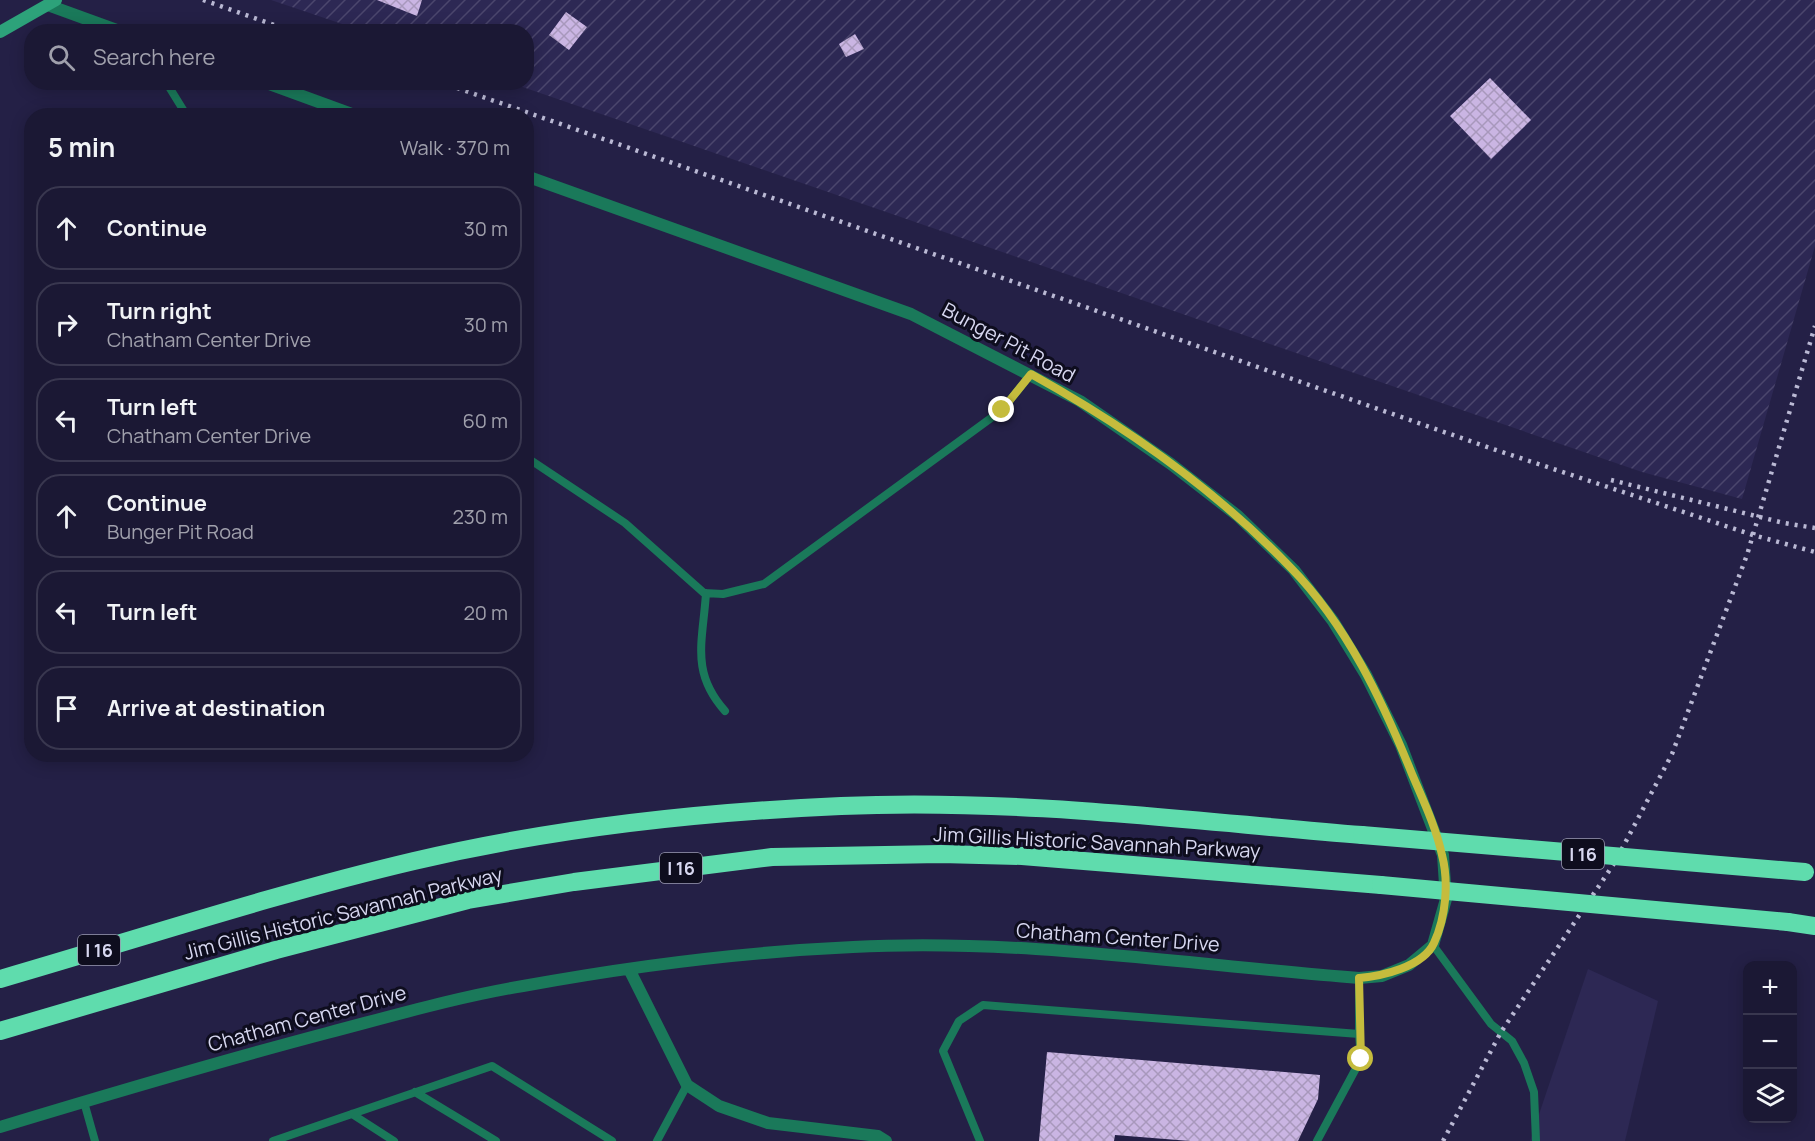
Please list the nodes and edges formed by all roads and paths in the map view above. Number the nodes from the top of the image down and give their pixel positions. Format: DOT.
graph roads {
  1 [pos="52,2"];
  2 [pos="103,24"];
  3 [pos="0,32"];
  4 [pos="171,90"];
  5 [pos="286,90"];
  6 [pos="182,108"];
  7 [pos="335,108"];
  8 [pos="534,179"];
  9 [pos="1031,374"];
  10 [pos="534,462"];
  11 [pos="706,593"];
  12 [pos="725,711"];
  13 [pos="1810,873"];
  14 [pos="1815,926"];
  15 [pos="1433,945"];
  16 [pos="629,969"];
  17 [pos="1359,978"];
  18 [pos="0,980"];
  19 [pos="0,1031"];
  20 [pos="1359,1034"];
  21 [pos="687,1085"];
  22 [pos="415,1092"];
  23 [pos="84,1102"];
  24 [pos="352,1114"];
  25 [pos="0,1127"];
  26 [pos="95,1141"];
  27 [pos="273,1141"];
  28 [pos="394,1141"];
  29 [pos="496,1141"];
  30 [pos="612,1141"];
  31 [pos="657,1141"];
  32 [pos="886,1141"];
  33 [pos="980,1141"];
  34 [pos="1317,1141"];
  35 [pos="1536,1141"];
  1 -- 2 [label="street"];
  1 -- 3 [label="street"];
  4 -- 6 [label="lane"];
  5 -- 7 [label="street"];
  8 -- 9 [label="street, Bunger Pit Road"];
  9 -- 11 [label="lane"];
  9 -- 15 [label="street, Bunger Pit Road"];
  10 -- 11 [label="lane"];
  11 -- 12 [label="lane"];
  13 -- 18 [label="highway, Jim Gillis Historic Savannah Parkway / I 16, bridge"];
  14 -- 19 [label="highway, Jim Gillis Historic Savannah Parkway / I 16, bridge"];
  15 -- 17 [label="street, Chatham Center Drive"];
  15 -- 35 [label="lane"];
  16 -- 17 [label="street, Chatham Center Drive"];
  16 -- 21 [label="street"];
  16 -- 23 [label="street, Chatham Center Drive"];
  17 -- 20 [label="lane"];
  20 -- 33 [label="lane"];
  20 -- 34 [label="lane"];
  21 -- 31 [label="lane"];
  21 -- 32 [label="street"];
  22 -- 24 [label="lane"];
  22 -- 29 [label="lane"];
  22 -- 30 [label="lane"];
  23 -- 25 [label="street, Chatham Center Drive"];
  23 -- 26 [label="lane"];
  24 -- 27 [label="lane"];
  24 -- 28 [label="lane"];
}
